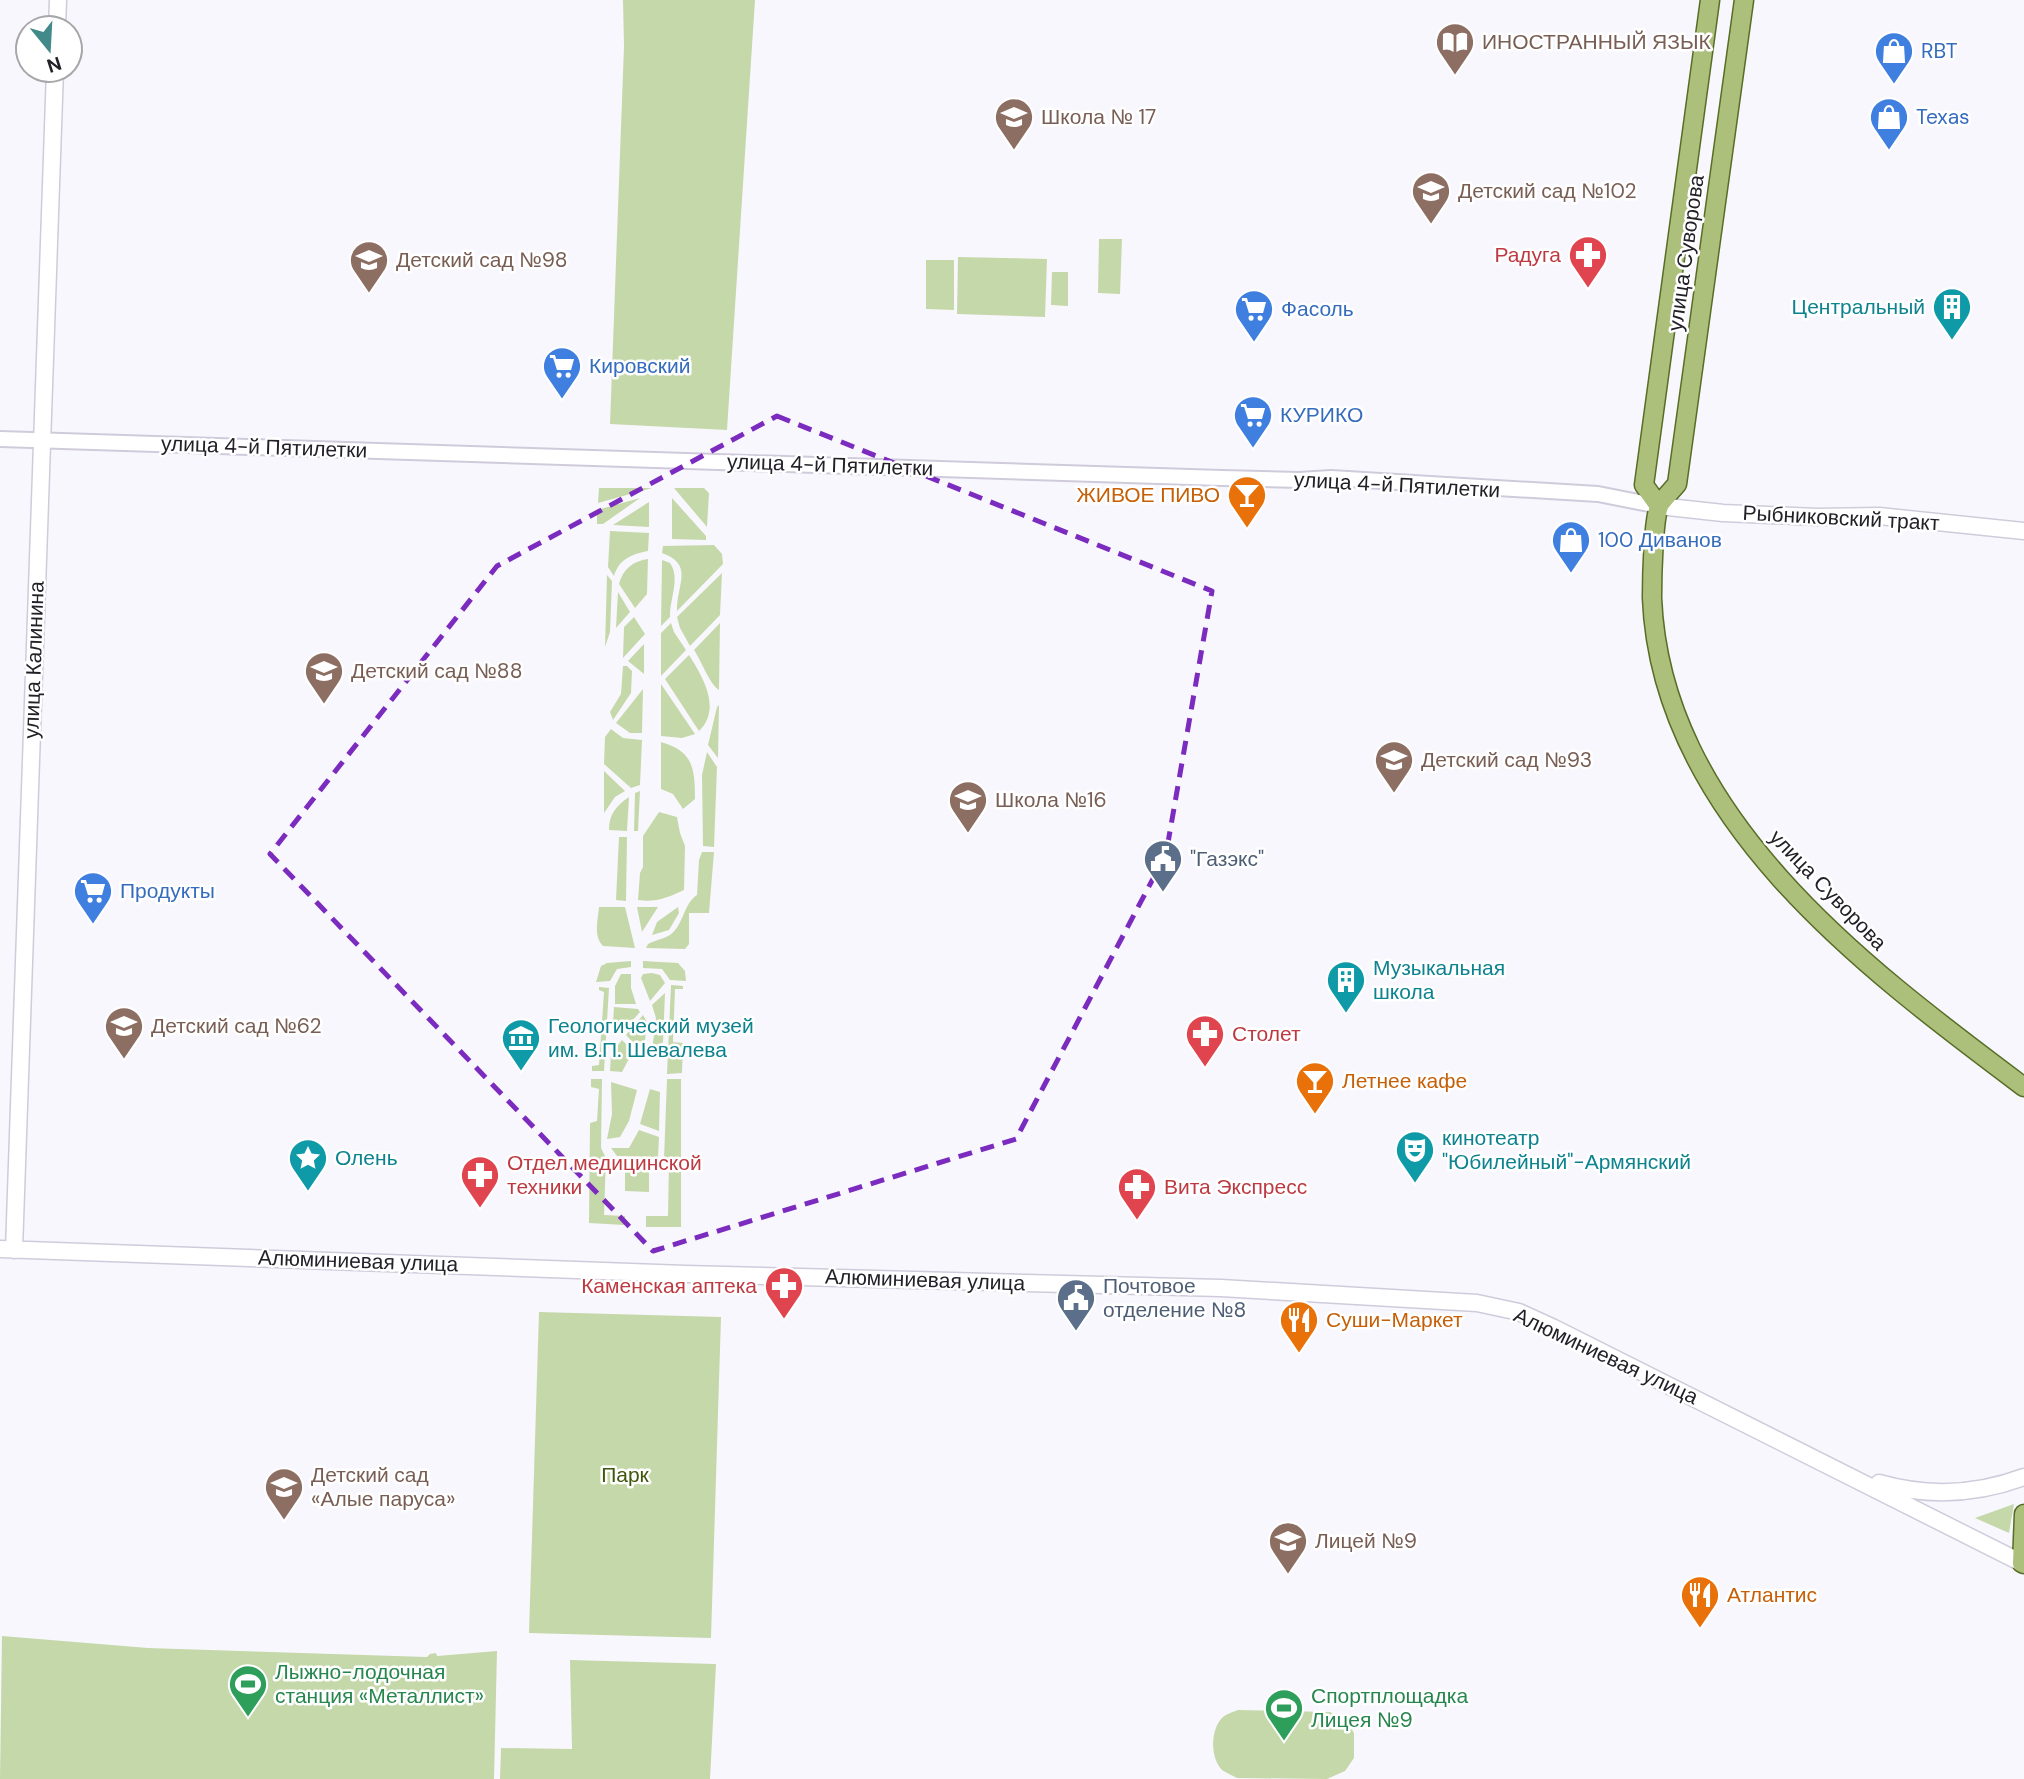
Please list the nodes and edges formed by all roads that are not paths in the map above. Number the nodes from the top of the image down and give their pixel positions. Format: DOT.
graph roads {
  1 [pos="1710,0"];
  2 [pos="1744,0"];
  3 [pos="54,84"];
  4 [pos="0,439"];
  5 [pos="40,440"];
  6 [pos="1659,506"];
  7 [pos="2024,531"];
  8 [pos="2024,1087"];
  9 [pos="7,1250"];
  10 [pos="1852,1476"];
  11 [pos="2024,1478"];
  12 [pos="2024,1514"];
  13 [pos="2023,1563"];
  1 -- 6 [label="main road, улица Суворова"];
  2 -- 6 [label="main road, улица Суворова"];
  3 -- 5 [label="main road, улица Калинина"];
  4 -- 5 [label="street, улица 4-й Пятилетки"];
  5 -- 6 [label="street, улица 4-й Пятилетки"];
  5 -- 9 [label="main road, улица Калинина"];
  6 -- 7 [label="main road, Рыбниковский тракт"];
  6 -- 8 [label="main road, улица Суворова"];
  9 -- 10 [label="main road, Алюминиевая улица"];
  10 -- 11 [label="main road"];
  10 -- 13 [label="main road"];
  12 -- 13 [label="main road"];
}
